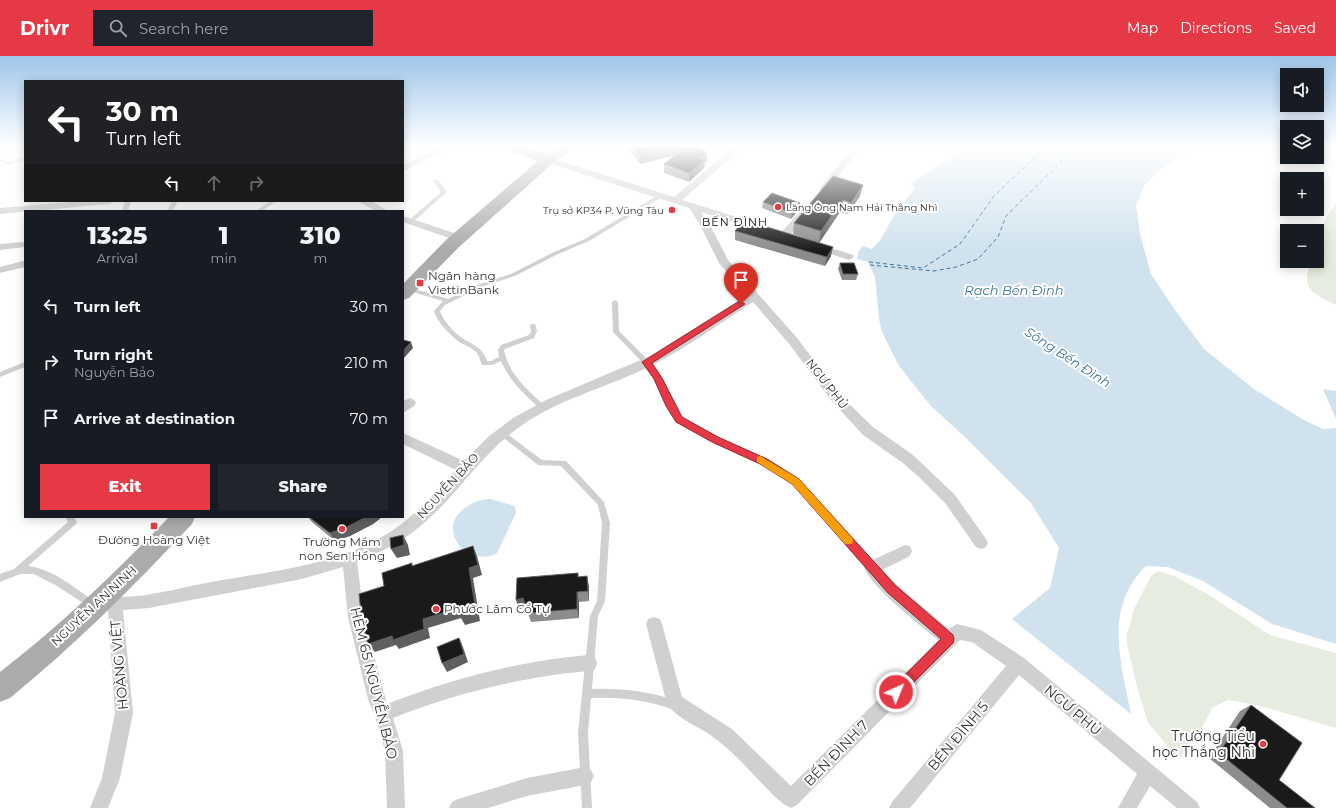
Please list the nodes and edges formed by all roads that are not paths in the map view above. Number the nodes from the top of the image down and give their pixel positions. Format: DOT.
graph roads {
  1 [pos="525,180"];
  2 [pos="611,180"];
  3 [pos="700,180"];
  4 [pos="831,180"];
  5 [pos="436,181"];
  6 [pos="660,196"];
  7 [pos="675,201"];
  8 [pos="102,202"];
  9 [pos="272,202"];
  10 [pos="365,202"];
  11 [pos="692,206"];
  12 [pos="49,209"];
  13 [pos="24,210"];
  14 [pos="24,210"];
  15 [pos="260,210"];
  16 [pos="381,210"];
  17 [pos="0,211"];
  18 [pos="407,220"];
  19 [pos="459,238"];
  20 [pos="806,243"];
  21 [pos="22,245"];
  22 [pos="0,247"];
  23 [pos="849,257"];
  24 [pos="22,264"];
  25 [pos="0,270"];
  26 [pos="406,292"];
  27 [pos="754,296"];
  28 [pos="449,301"];
  29 [pos="615,302"];
  30 [pos="533,326"];
  31 [pos="502,358"];
  32 [pos="646,362"];
  33 [pos="24,364"];
  34 [pos="0,376"];
  35 [pos="543,408"];
  36 [pos="502,433"];
  37 [pos="404,438"];
  38 [pos="466,468"];
  39 [pos="70,518"];
  40 [pos="183,518"];
  41 [pos="981,543"];
  42 [pos="905,551"];
  43 [pos="349,558"];
  44 [pos="871,568"];
  45 [pos="17,571"];
  46 [pos="0,578"];
  47 [pos="104,605"];
  48 [pos="654,624"];
  49 [pos="949,639"];
  50 [pos="590,663"];
  51 [pos="1018,664"];
  52 [pos="0,689"];
  53 [pos="587,694"];
  54 [pos="678,705"];
  55 [pos="383,714"];
  56 [pos="1148,773"];
  57 [pos="585,776"];
  58 [pos="792,804"];
  59 [pos="99,808"];
  60 [pos="396,808"];
  61 [pos="458,808"];
  62 [pos="587,808"];
  63 [pos="898,808"];
  64 [pos="1127,808"];
  65 [pos="1191,808"];
  1 -- 19 [label="main road"];
  2 -- 6 [label="street"];
  3 -- 7 [label="street"];
  4 -- 11 [label="street"];
  5 -- 18 [label="lane"];
  6 -- 7 [label="street"];
  6 -- 28 [label="lane"];
  7 -- 11 [label="street"];
  8 -- 12 [label="street"];
  9 -- 15 [label="lane"];
  10 -- 16 [label="street"];
  11 -- 27 [label="street, NGƯ PHỦ"];
  12 -- 13 [label="street"];
  14 -- 17 [label="street"];
  18 -- 19 [label="street"];
  19 -- 26 [label="main road"];
  20 -- 23 [label="street"];
  21 -- 22 [label="street"];
  24 -- 25 [label="street"];
  26 -- 28 [label="lane"];
  27 -- 32 [label="street, NGUYỄN BẢO"];
  27 -- 41 [label="street, NGƯ PHỦ"];
  28 -- 31 [label="lane"];
  29 -- 32 [label="lane"];
  30 -- 31 [label="lane"];
  31 -- 35 [label="lane"];
  32 -- 35 [label="street, NGUYỄN BẢO"];
  32 -- 44 [label="lane"];
  33 -- 34 [label="lane"];
  35 -- 36 [label="street, NGUYỄN BẢO"];
  36 -- 38 [label="street, NGUYỄN BẢO"];
  36 -- 50 [label="lane"];
  37 -- 38 [label="street"];
  38 -- 43 [label="street, NGUYỄN BẢO"];
  39 -- 45 [label="lane"];
  40 -- 47 [label="main road, NGUYỄN AN NINH"];
  42 -- 44 [label="street"];
  43 -- 47 [label="street, NGUYỄN BẢO"];
  43 -- 55 [label="street, HẺM 65 NGUYỄN BẢO"];
  44 -- 49 [label="street"];
  45 -- 46 [label="lane"];
  45 -- 47 [label="lane"];
  47 -- 52 [label="main road, NGUYỄN AN NINH"];
  47 -- 59 [label="street, HOÀNG VIỆT"];
  48 -- 54 [label="street"];
  49 -- 51 [label="street, NGƯ PHỦ"];
  49 -- 58 [label="street, BẾN ĐÌNH 7"];
  50 -- 53 [label="lane"];
  50 -- 55 [label="street"];
  51 -- 56 [label="street, NGƯ PHỦ"];
  51 -- 63 [label="street, BẾN ĐÌNH 5"];
  53 -- 54 [label="lane"];
  53 -- 57 [label="lane"];
  54 -- 58 [label="street"];
  55 -- 60 [label="street, HẺM 65 NGUYỄN BẢO"];
  56 -- 64 [label="street"];
  56 -- 65 [label="street, NGƯ PHỦ"];
  57 -- 61 [label="street"];
  57 -- 62 [label="lane"];
}
